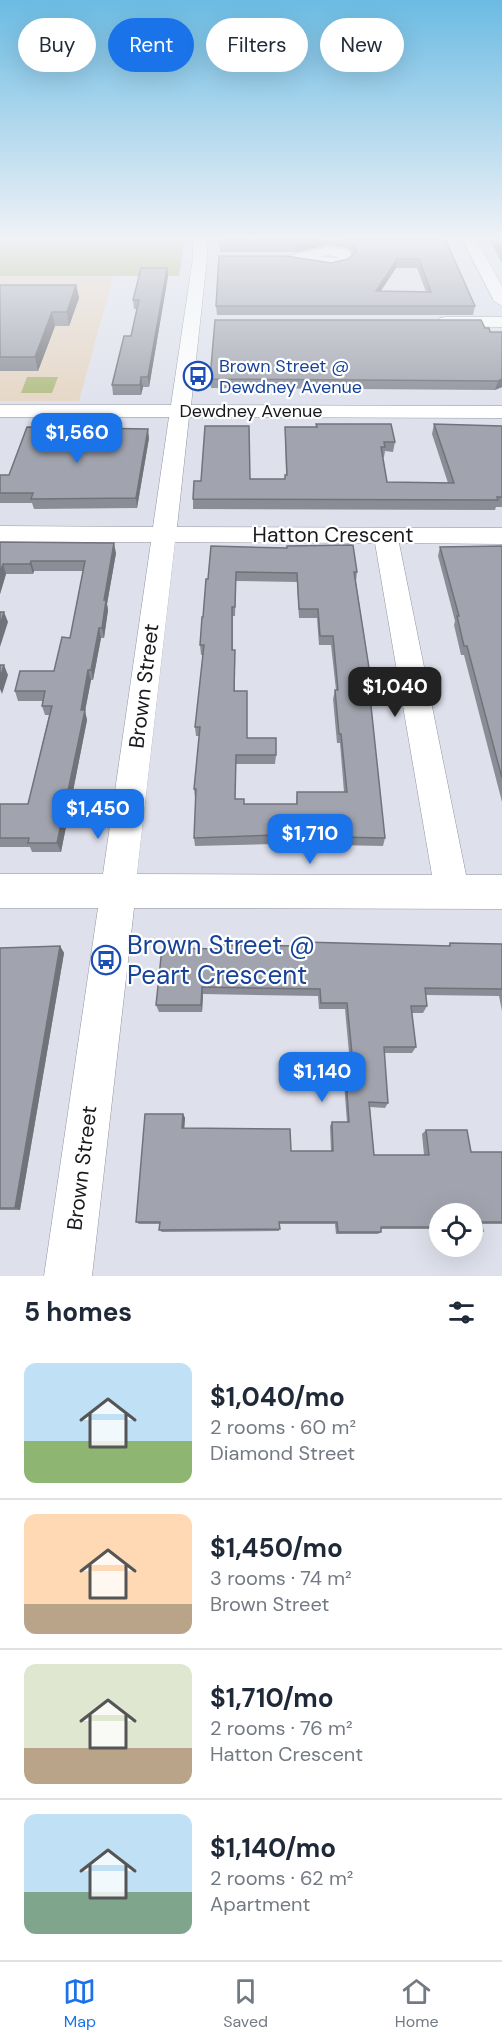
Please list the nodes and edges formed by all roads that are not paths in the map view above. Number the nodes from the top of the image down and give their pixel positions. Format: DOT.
graph roads {
  1 [pos="202,299"];
  2 [pos="430,322"];
  3 [pos="502,322"];
  4 [pos="0,411"];
  5 [pos="179,411"];
  6 [pos="502,412"];
  7 [pos="0,534"];
  8 [pos="163,535"];
  9 [pos="385,535"];
  10 [pos="502,536"];
  11 [pos="0,891"];
  12 [pos="452,891"];
  13 [pos="118,892"];
  14 [pos="502,892"];
  15 [pos="68,1276"];
  1 -- 5 [label="street, Brown Street"];
  2 -- 3 [label="street"];
  4 -- 5 [label="street, Dewdney Avenue"];
  5 -- 6 [label="street, Dewdney Avenue"];
  5 -- 8 [label="street, Brown Street"];
  7 -- 8 [label="street, Hatton Crescent"];
  8 -- 9 [label="street, Hatton Crescent"];
  8 -- 13 [label="street, Brown Street"];
  9 -- 10 [label="street, Hatton Crescent"];
  9 -- 12 [label="street"];
  11 -- 13 [label="street"];
  12 -- 13 [label="street"];
  12 -- 14 [label="street"];
  13 -- 15 [label="street, Brown Street"];
}
